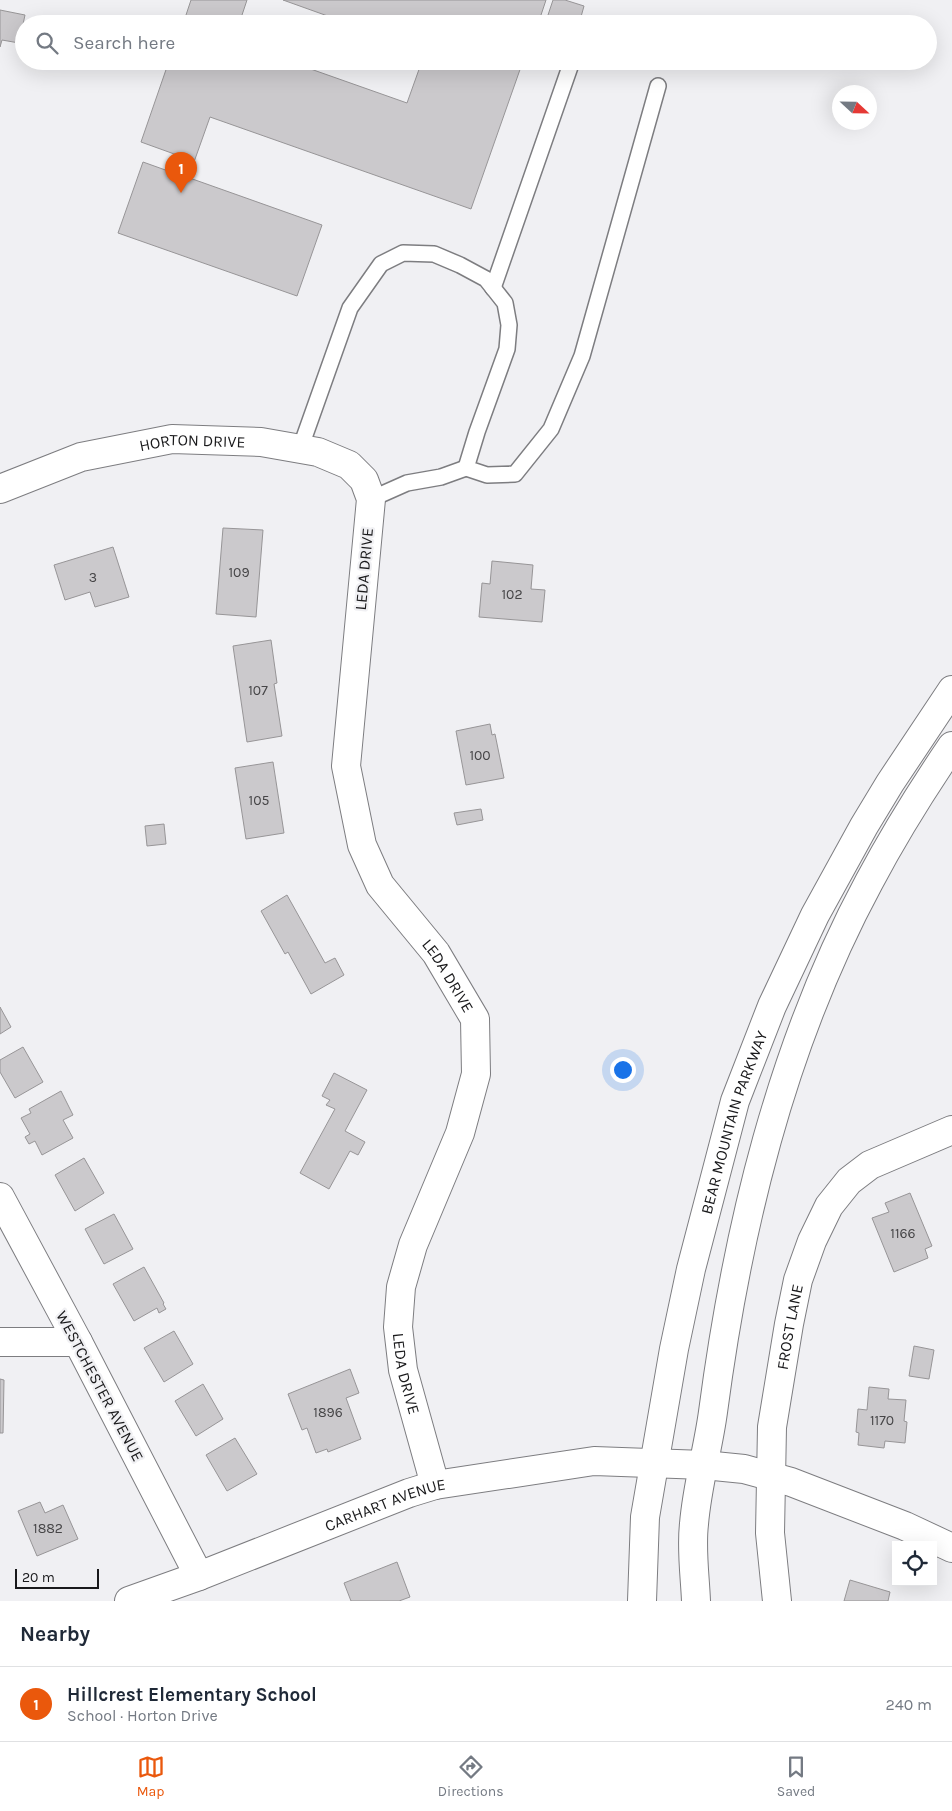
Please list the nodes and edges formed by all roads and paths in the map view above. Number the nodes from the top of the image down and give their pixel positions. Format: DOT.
graph roads {
  1 [pos="569,70"];
  2 [pos="658,86"];
  3 [pos="493,288"];
  4 [pos="300,449"];
  5 [pos="466,468"];
  6 [pos="0,489"];
  7 [pos="371,499"];
  8 [pos="952,690"];
  9 [pos="952,746"];
  10 [pos="952,1130"];
  11 [pos="0,1197"];
  12 [pos="0,1342"];
  13 [pos="78,1342"];
  14 [pos="655,1463"];
  15 [pos="704,1465"];
  16 [pos="771,1477"];
  17 [pos="435,1485"];
  18 [pos="952,1548"];
  19 [pos="199,1576"];
  20 [pos="129,1601"];
  21 [pos="642,1601"];
  22 [pos="696,1601"];
  23 [pos="777,1601"];
  1 -- 3 [label="lane"];
  2 -- 5 [label="lane"];
  3 -- 4 [label="lane"];
  3 -- 5 [label="lane"];
  4 -- 6 [label="main road, HORTON DRIVE"];
  4 -- 7 [label="main road, HORTON DRIVE"];
  5 -- 7 [label="lane"];
  7 -- 17 [label="main road, LEDA DRIVE"];
  8 -- 14 [label="main road, BEAR MOUNTAIN PARKWAY"];
  9 -- 15 [label="main road"];
  10 -- 16 [label="main road, FROST LANE"];
  11 -- 13 [label="main road, WESTCHESTER AVENUE"];
  12 -- 13 [label="main road"];
  13 -- 19 [label="main road, WESTCHESTER AVENUE"];
  14 -- 15 [label="main road, CARHART AVENUE"];
  14 -- 17 [label="main road, CARHART AVENUE"];
  14 -- 21 [label="main road, BEAR MOUNTAIN PARKWAY"];
  15 -- 16 [label="main road, CARHART AVENUE"];
  15 -- 22 [label="main road"];
  16 -- 18 [label="main road, CARHART AVENUE"];
  16 -- 23 [label="main road, FROST LANE"];
  17 -- 19 [label="main road, CARHART AVENUE"];
  19 -- 20 [label="main road, CARHART AVENUE"];
}
